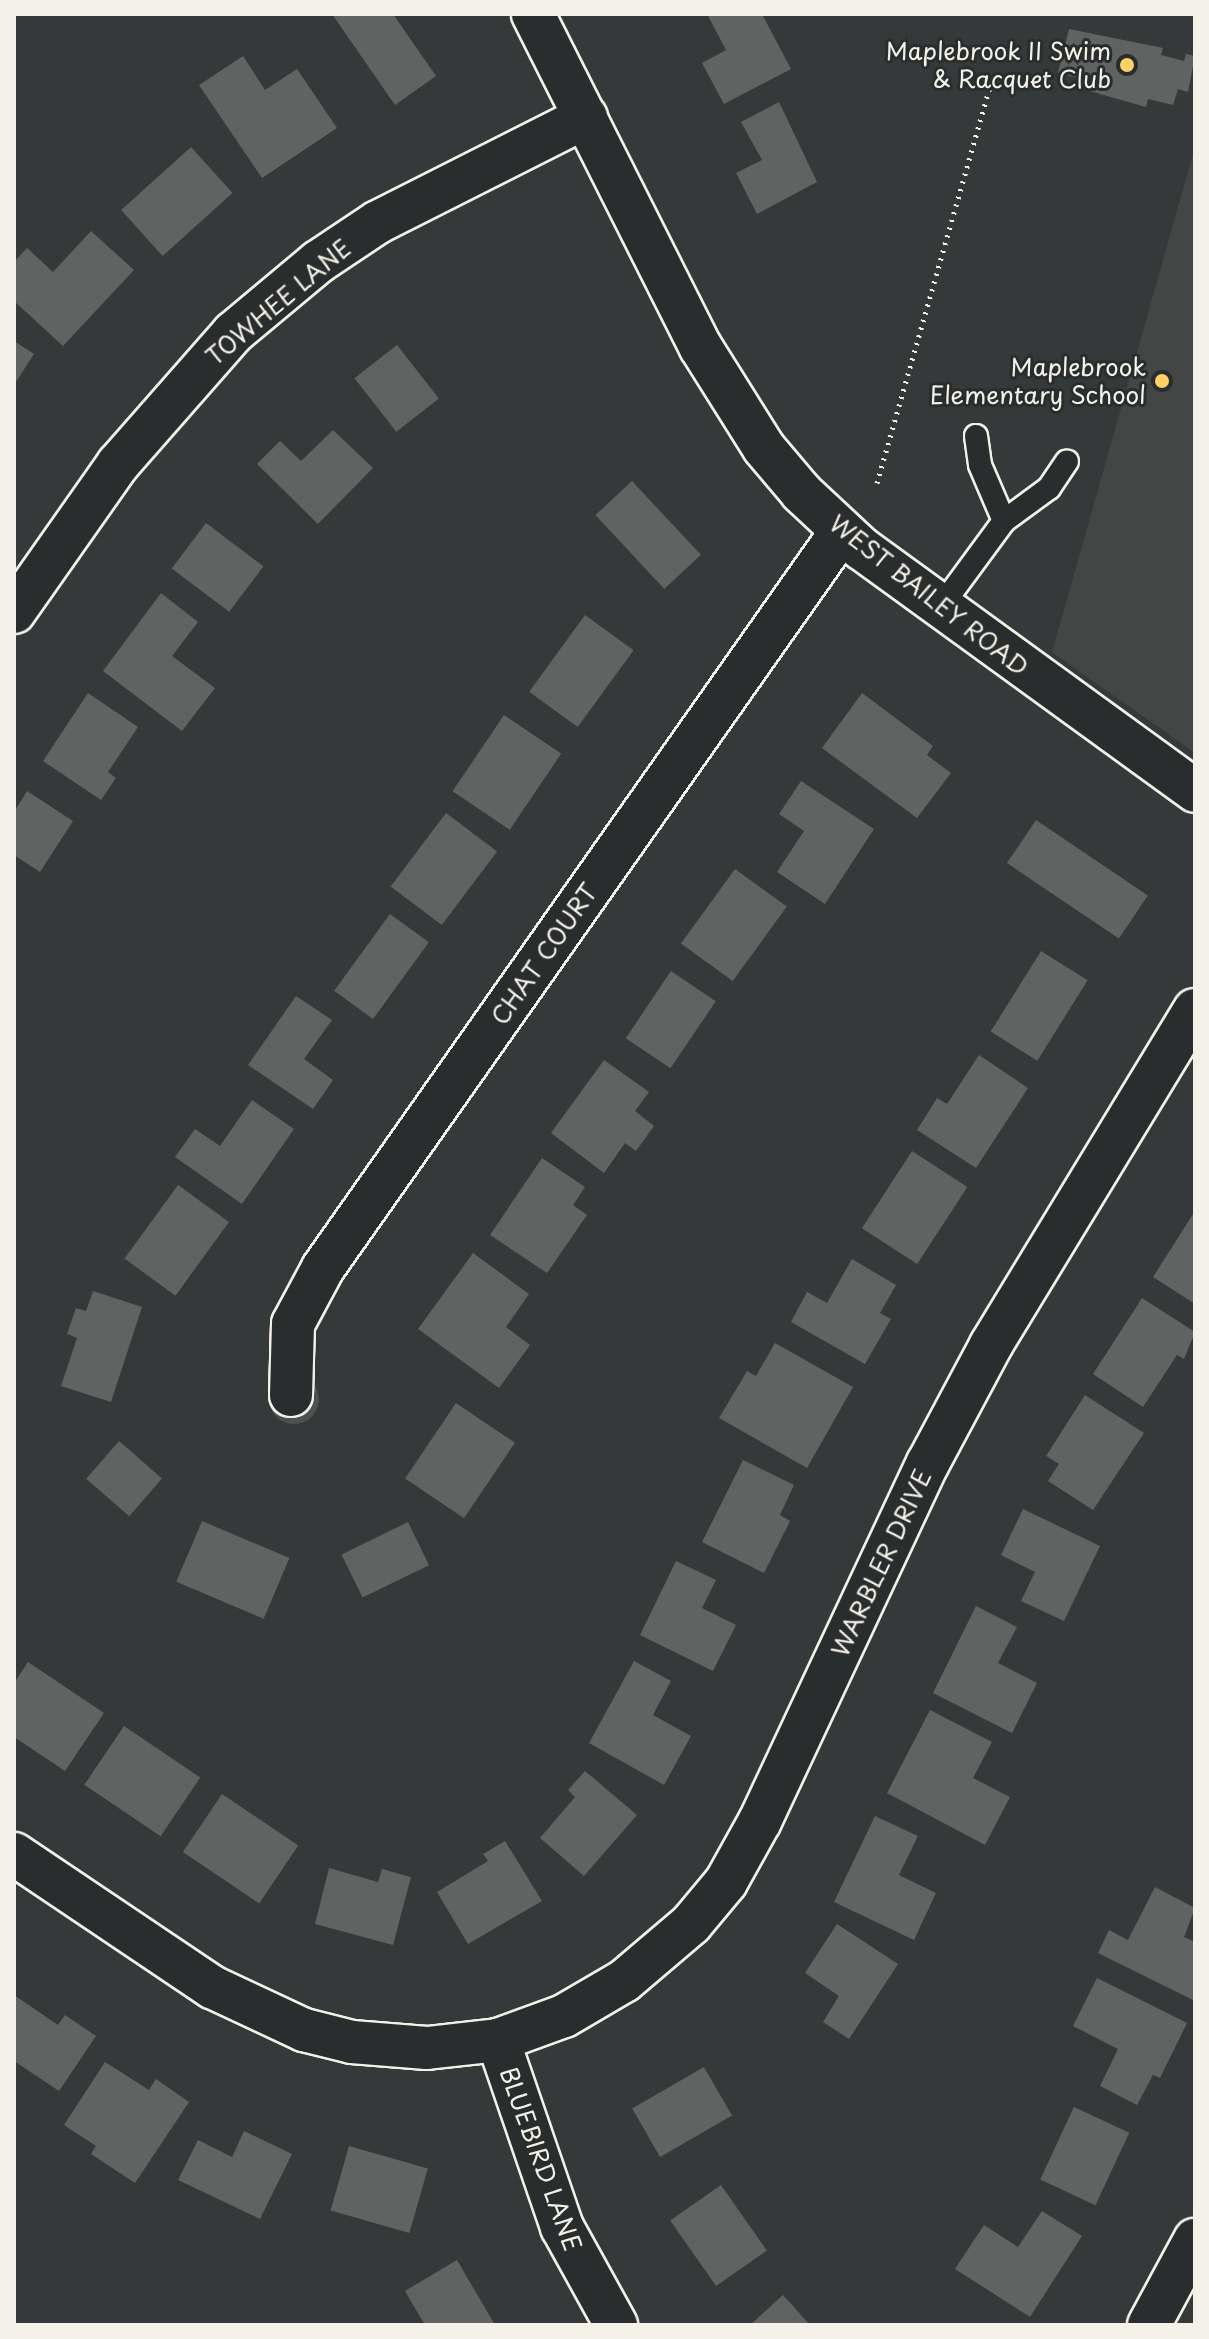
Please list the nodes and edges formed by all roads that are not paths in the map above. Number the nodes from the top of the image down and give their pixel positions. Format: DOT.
graph roads {
  1 [pos="533,14"];
  2 [pos="586,117"];
  3 [pos="976,436"];
  4 [pos="1067,461"];
  5 [pos="1004,521"];
  6 [pos="842,531"];
  7 [pos="940,608"];
  8 [pos="14,612"];
  9 [pos="1195,791"];
  10 [pos="1195,1010"];
  11 [pos="291,1395"];
  12 [pos="14,1854"];
  13 [pos="498,2040"];
  14 [pos="1195,2240"];
  15 [pos="616,2325"];
  16 [pos="1149,2325"];
  1 -- 2 [label="street, WEST BAILEY ROAD"];
  2 -- 6 [label="street, WEST BAILEY ROAD"];
  2 -- 8 [label="street, TOWHEE LANE"];
  3 -- 5 [label="lane"];
  4 -- 5 [label="lane"];
  5 -- 7 [label="lane"];
  6 -- 7 [label="street, WEST BAILEY ROAD"];
  6 -- 11 [label="street, CHAT COURT"];
  7 -- 9 [label="street, WEST BAILEY ROAD"];
  10 -- 13 [label="street, WARBLER DRIVE"];
  12 -- 13 [label="street, BLUEBIRD LANE"];
  13 -- 15 [label="street, BLUEBIRD LANE"];
  14 -- 16 [label="street"];
}
